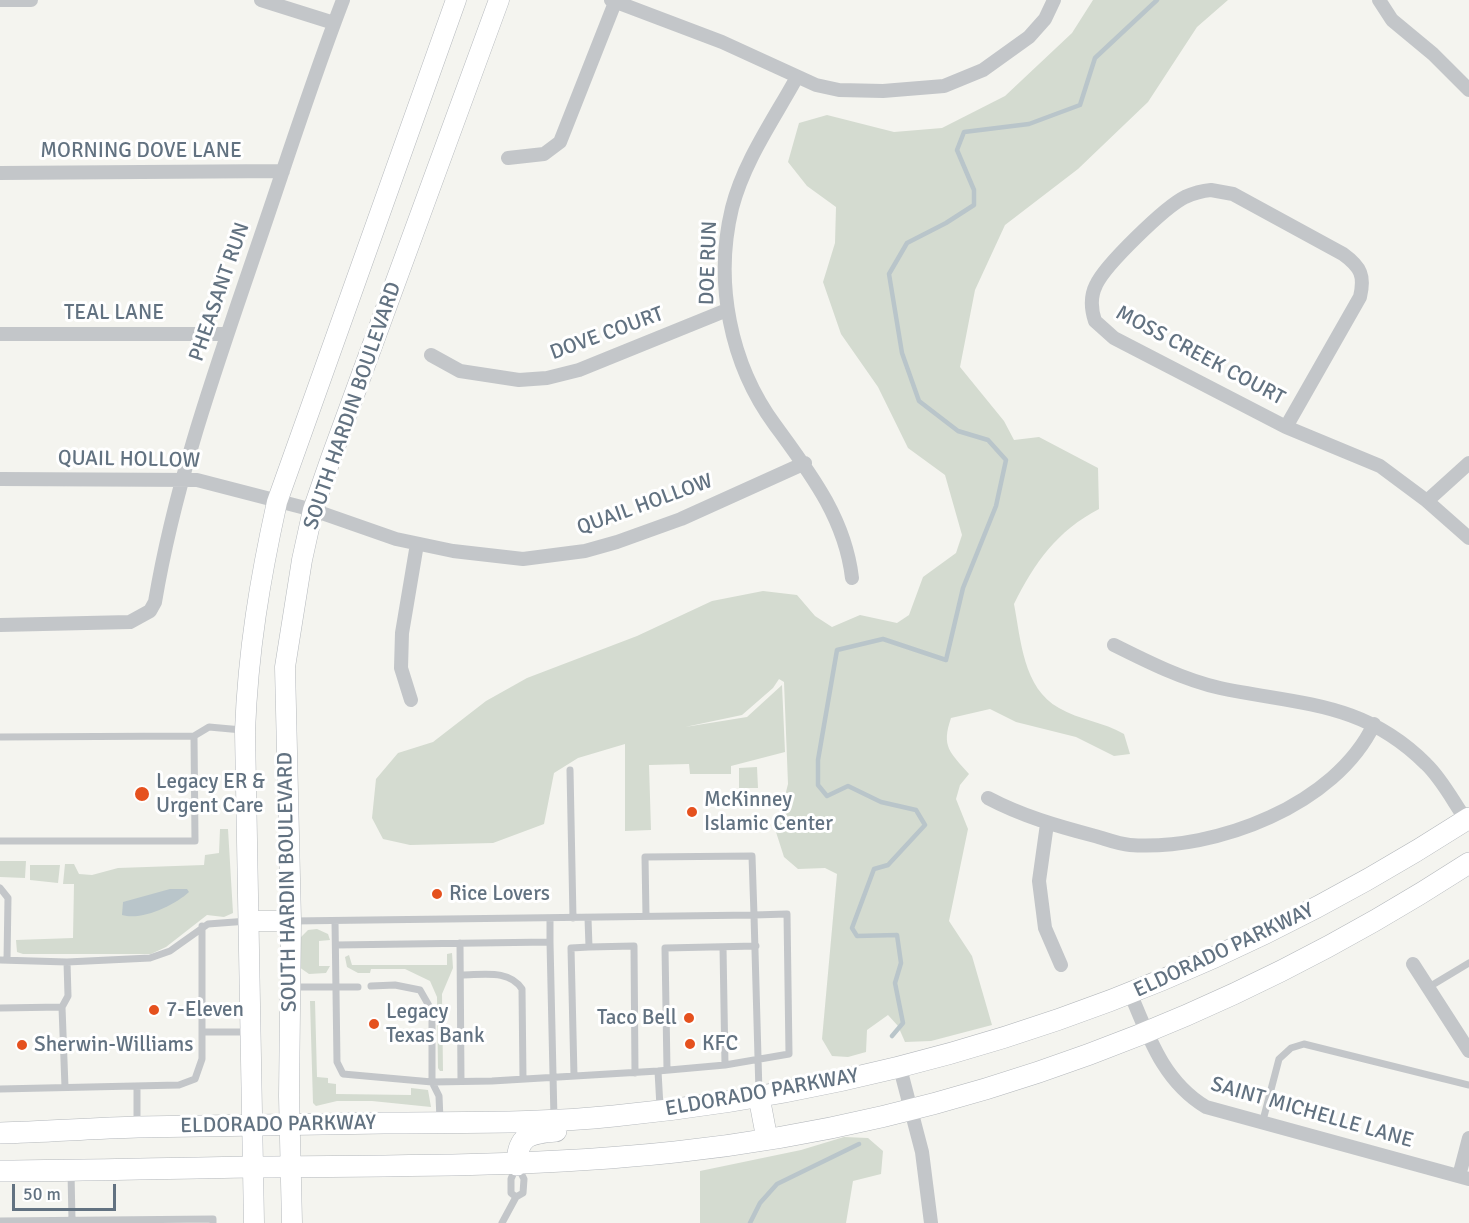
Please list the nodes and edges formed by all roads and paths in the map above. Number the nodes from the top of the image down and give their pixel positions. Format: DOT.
graph roads {
  1 [pos="0,0"];
  2 [pos="31,0"];
  3 [pos="261,0"];
  4 [pos="343,0"];
  5 [pos="456,0"];
  6 [pos="499,0"];
  7 [pos="614,0"];
  8 [pos="1054,0"];
  9 [pos="1379,0"];
  10 [pos="334,23"];
  11 [pos="797,77"];
  12 [pos="1469,90"];
  13 [pos="508,158"];
  14 [pos="283,171"];
  15 [pos="0,172"];
  16 [pos="727,310"];
  17 [pos="0,334"];
  18 [pos="227,334"];
  19 [pos="431,355"];
  20 [pos="1286,427"];
  21 [pos="805,463"];
  22 [pos="1469,463"];
  23 [pos="0,479"];
  24 [pos="181,479"];
  25 [pos="1427,501"];
  26 [pos="277,502"];
  27 [pos="313,510"];
  28 [pos="1469,538"];
  29 [pos="417,544"];
  30 [pos="852,578"];
  31 [pos="0,625"];
  32 [pos="1114,645"];
  33 [pos="411,700"];
  34 [pos="1374,724"];
  35 [pos="245,730"];
  36 [pos="194,736"];
  37 [pos="0,737"];
  38 [pos="570,770"];
  39 [pos="988,798"];
  40 [pos="1468,821"];
  41 [pos="1047,824"];
  42 [pos="0,841"];
  43 [pos="1469,863"];
  44 [pos="0,888"];
  45 [pos="754,915"];
  46 [pos="646,916"];
  47 [pos="573,918"];
  48 [pos="588,918"];
  49 [pos="550,919"];
  50 [pos="249,921"];
  51 [pos="291,921"];
  52 [pos="335,921"];
  53 [pos="202,926"];
  54 [pos="550,942"];
  55 [pos="460,943"];
  56 [pos="336,945"];
  57 [pos="756,946"];
  58 [pos="589,947"];
  59 [pos="723,947"];
  60 [pos="4,960"];
  61 [pos="67,962"];
  62 [pos="1469,963"];
  63 [pos="1413,964"];
  64 [pos="1061,965"];
  65 [pos="461,975"];
  66 [pos="336,986"];
  67 [pos="371,986"];
  68 [pos="290,987"];
  69 [pos="358,987"];
  70 [pos="1429,987"];
  71 [pos="1131,995"];
  72 [pos="62,1007"];
  73 [pos="0,1008"];
  74 [pos="202,1032"];
  75 [pos="251,1032"];
  76 [pos="1147,1033"];
  77 [pos="1469,1051"];
  78 [pos="758,1061"];
  79 [pos="725,1065"];
  80 [pos="900,1068"];
  81 [pos="667,1070"];
  82 [pos="658,1071"];
  83 [pos="635,1073"];
  84 [pos="574,1076"];
  85 [pos="552,1077"];
  86 [pos="523,1079"];
  87 [pos="460,1081"];
  88 [pos="432,1082"];
  89 [pos="1469,1085"];
  90 [pos="65,1087"];
  91 [pos="137,1087"];
  92 [pos="0,1089"];
  93 [pos="759,1097"];
  94 [pos="911,1109"];
  95 [pos="661,1111"];
  96 [pos="611,1117"];
  97 [pos="554,1120"];
  98 [pos="440,1122"];
  99 [pos="1262,1124"];
  100 [pos="253,1126"];
  101 [pos="290,1126"];
  102 [pos="138,1127"];
  103 [pos="0,1133"];
  104 [pos="1469,1138"];
  105 [pos="767,1139"];
  106 [pos="517,1165"];
  107 [pos="253,1167"];
  108 [pos="291,1167"];
  109 [pos="71,1171"];
  110 [pos="0,1172"];
  111 [pos="1464,1178"];
  112 [pos="516,1197"];
  113 [pos="0,1221"];
  114 [pos="67,1221"];
  115 [pos="213,1223"];
  116 [pos="254,1223"];
  117 [pos="292,1223"];
  118 [pos="502,1223"];
  119 [pos="931,1223"];
  1 -- 2 [label="street"];
  3 -- 10 [label="street"];
  4 -- 10 [label="street, PHEASANT RUN"];
  5 -- 26 [label="main road, SOUTH HARDIN BOULEVARD"];
  6 -- 27 [label="main road, SOUTH HARDIN BOULEVARD"];
  7 -- 11 [label="street"];
  7 -- 13 [label="street"];
  8 -- 11 [label="street"];
  9 -- 12 [label="street"];
  10 -- 14 [label="street, PHEASANT RUN"];
  11 -- 16 [label="street, DOE RUN"];
  14 -- 15 [label="street, MORNING DOVE LANE"];
  14 -- 18 [label="street, PHEASANT RUN"];
  16 -- 19 [label="street, DOVE COURT"];
  16 -- 21 [label="street, DOE RUN"];
  17 -- 18 [label="street, TEAL LANE"];
  18 -- 24 [label="street, PHEASANT RUN"];
  20 -- 20 [label="street, MOSS CREEK COURT"];
  20 -- 25 [label="street, MOSS CREEK COURT"];
  21 -- 29 [label="street, QUAIL HOLLOW"];
  21 -- 30 [label="street, DOE RUN"];
  22 -- 25 [label="street"];
  23 -- 24 [label="street, QUAIL HOLLOW"];
  24 -- 26 [label="street, QUAIL HOLLOW"];
  24 -- 31 [label="street, PHEASANT RUN"];
  25 -- 28 [label="street, MOSS CREEK COURT"];
  26 -- 27 [label="street, QUAIL HOLLOW"];
  26 -- 35 [label="main road, SOUTH HARDIN BOULEVARD"];
  27 -- 29 [label="street, QUAIL HOLLOW"];
  27 -- 51 [label="main road, SOUTH HARDIN BOULEVARD"];
  29 -- 33 [label="street"];
  32 -- 34 [label="street"];
  34 -- 40 [label="street"];
  34 -- 41 [label="street"];
  35 -- 36 [label="lane"];
  35 -- 50 [label="main road, SOUTH HARDIN BOULEVARD"];
  36 -- 37 [label="lane"];
  36 -- 42 [label="lane"];
  38 -- 47 [label="lane"];
  39 -- 41 [label="street"];
  40 -- 71 [label="main road, ELDORADO PARKWAY"];
  41 -- 64 [label="street"];
  43 -- 76 [label="main road, ELDORADO PARKWAY"];
  44 -- 60 [label="lane"];
  45 -- 46 [label="lane"];
  45 -- 46 [label="lane"];
  45 -- 57 [label="lane"];
  45 -- 78 [label="lane"];
  46 -- 48 [label="lane"];
  47 -- 48 [label="lane"];
  47 -- 49 [label="lane"];
  48 -- 58 [label="lane"];
  49 -- 52 [label="lane"];
  49 -- 54 [label="lane"];
  50 -- 51 [label="main road"];
  50 -- 53 [label="lane"];
  50 -- 75 [label="main road, SOUTH HARDIN BOULEVARD"];
  51 -- 52 [label="lane"];
  51 -- 68 [label="main road, SOUTH HARDIN BOULEVARD"];
  52 -- 56 [label="lane"];
  53 -- 61 [label="lane"];
  53 -- 74 [label="lane"];
  54 -- 55 [label="lane"];
  54 -- 85 [label="lane"];
  55 -- 56 [label="lane"];
  55 -- 65 [label="lane"];
  56 -- 66 [label="lane"];
  57 -- 59 [label="lane"];
  57 -- 78 [label="lane"];
  58 -- 83 [label="lane"];
  58 -- 84 [label="lane"];
  59 -- 79 [label="lane"];
  59 -- 81 [label="lane"];
  60 -- 61 [label="lane"];
  61 -- 72 [label="lane"];
  62 -- 70 [label="lane"];
  63 -- 70 [label="street"];
  65 -- 86 [label="lane"];
  65 -- 87 [label="lane"];
  66 -- 68 [label="lane"];
  66 -- 69 [label="lane"];
  66 -- 88 [label="lane"];
  67 -- 88 [label="lane"];
  68 -- 101 [label="main road, SOUTH HARDIN BOULEVARD"];
  70 -- 77 [label="street"];
  71 -- 76 [label="street, SAINT MICHELLE LANE"];
  71 -- 80 [label="main road, ELDORADO PARKWAY"];
  72 -- 73 [label="lane"];
  72 -- 90 [label="lane"];
  74 -- 75 [label="lane"];
  74 -- 91 [label="lane"];
  75 -- 100 [label="main road, SOUTH HARDIN BOULEVARD"];
  76 -- 94 [label="main road, ELDORADO PARKWAY"];
  76 -- 99 [label="street, SAINT MICHELLE LANE"];
  78 -- 79 [label="lane"];
  78 -- 93 [label="lane"];
  79 -- 81 [label="lane"];
  80 -- 93 [label="main road, ELDORADO PARKWAY"];
  80 -- 94 [label="street"];
  81 -- 82 [label="lane"];
  82 -- 83 [label="lane"];
  82 -- 95 [label="lane"];
  83 -- 84 [label="lane"];
  84 -- 85 [label="lane"];
  85 -- 86 [label="lane"];
  85 -- 97 [label="lane"];
  86 -- 87 [label="lane"];
  87 -- 88 [label="lane"];
  88 -- 98 [label="lane"];
  89 -- 99 [label="lane"];
  90 -- 91 [label="lane"];
  90 -- 92 [label="lane"];
  91 -- 102 [label="lane"];
  93 -- 95 [label="main road, ELDORADO PARKWAY"];
  93 -- 105 [label="main road"];
  94 -- 105 [label="main road, ELDORADO PARKWAY"];
  94 -- 119 [label="street"];
  95 -- 96 [label="main road, ELDORADO PARKWAY"];
  96 -- 97 [label="main road, ELDORADO PARKWAY"];
  96 -- 106 [label="main road"];
  97 -- 98 [label="main road, ELDORADO PARKWAY"];
  98 -- 101 [label="main road, ELDORADO PARKWAY"];
  99 -- 111 [label="street, SAINT MICHELLE LANE"];
  100 -- 101 [label="main road, ELDORADO PARKWAY"];
  100 -- 102 [label="main road, ELDORADO PARKWAY"];
  100 -- 107 [label="main road, SOUTH HARDIN BOULEVARD"];
  101 -- 108 [label="main road, SOUTH HARDIN BOULEVARD"];
  102 -- 103 [label="main road, ELDORADO PARKWAY"];
  104 -- 111 [label="street"];
  105 -- 106 [label="main road, ELDORADO PARKWAY"];
  106 -- 108 [label="main road, ELDORADO PARKWAY"];
  106 -- 112 [label="lane"];
  106 -- 112 [label="lane"];
  107 -- 108 [label="main road, ELDORADO PARKWAY"];
  107 -- 109 [label="main road, ELDORADO PARKWAY"];
  107 -- 116 [label="main road, SOUTH HARDIN BOULEVARD"];
  108 -- 117 [label="main road, SOUTH HARDIN BOULEVARD"];
  109 -- 110 [label="main road, ELDORADO PARKWAY"];
  109 -- 114 [label="lane"];
  112 -- 118 [label="lane"];
  113 -- 114 [label="lane"];
  114 -- 115 [label="lane"];
}
